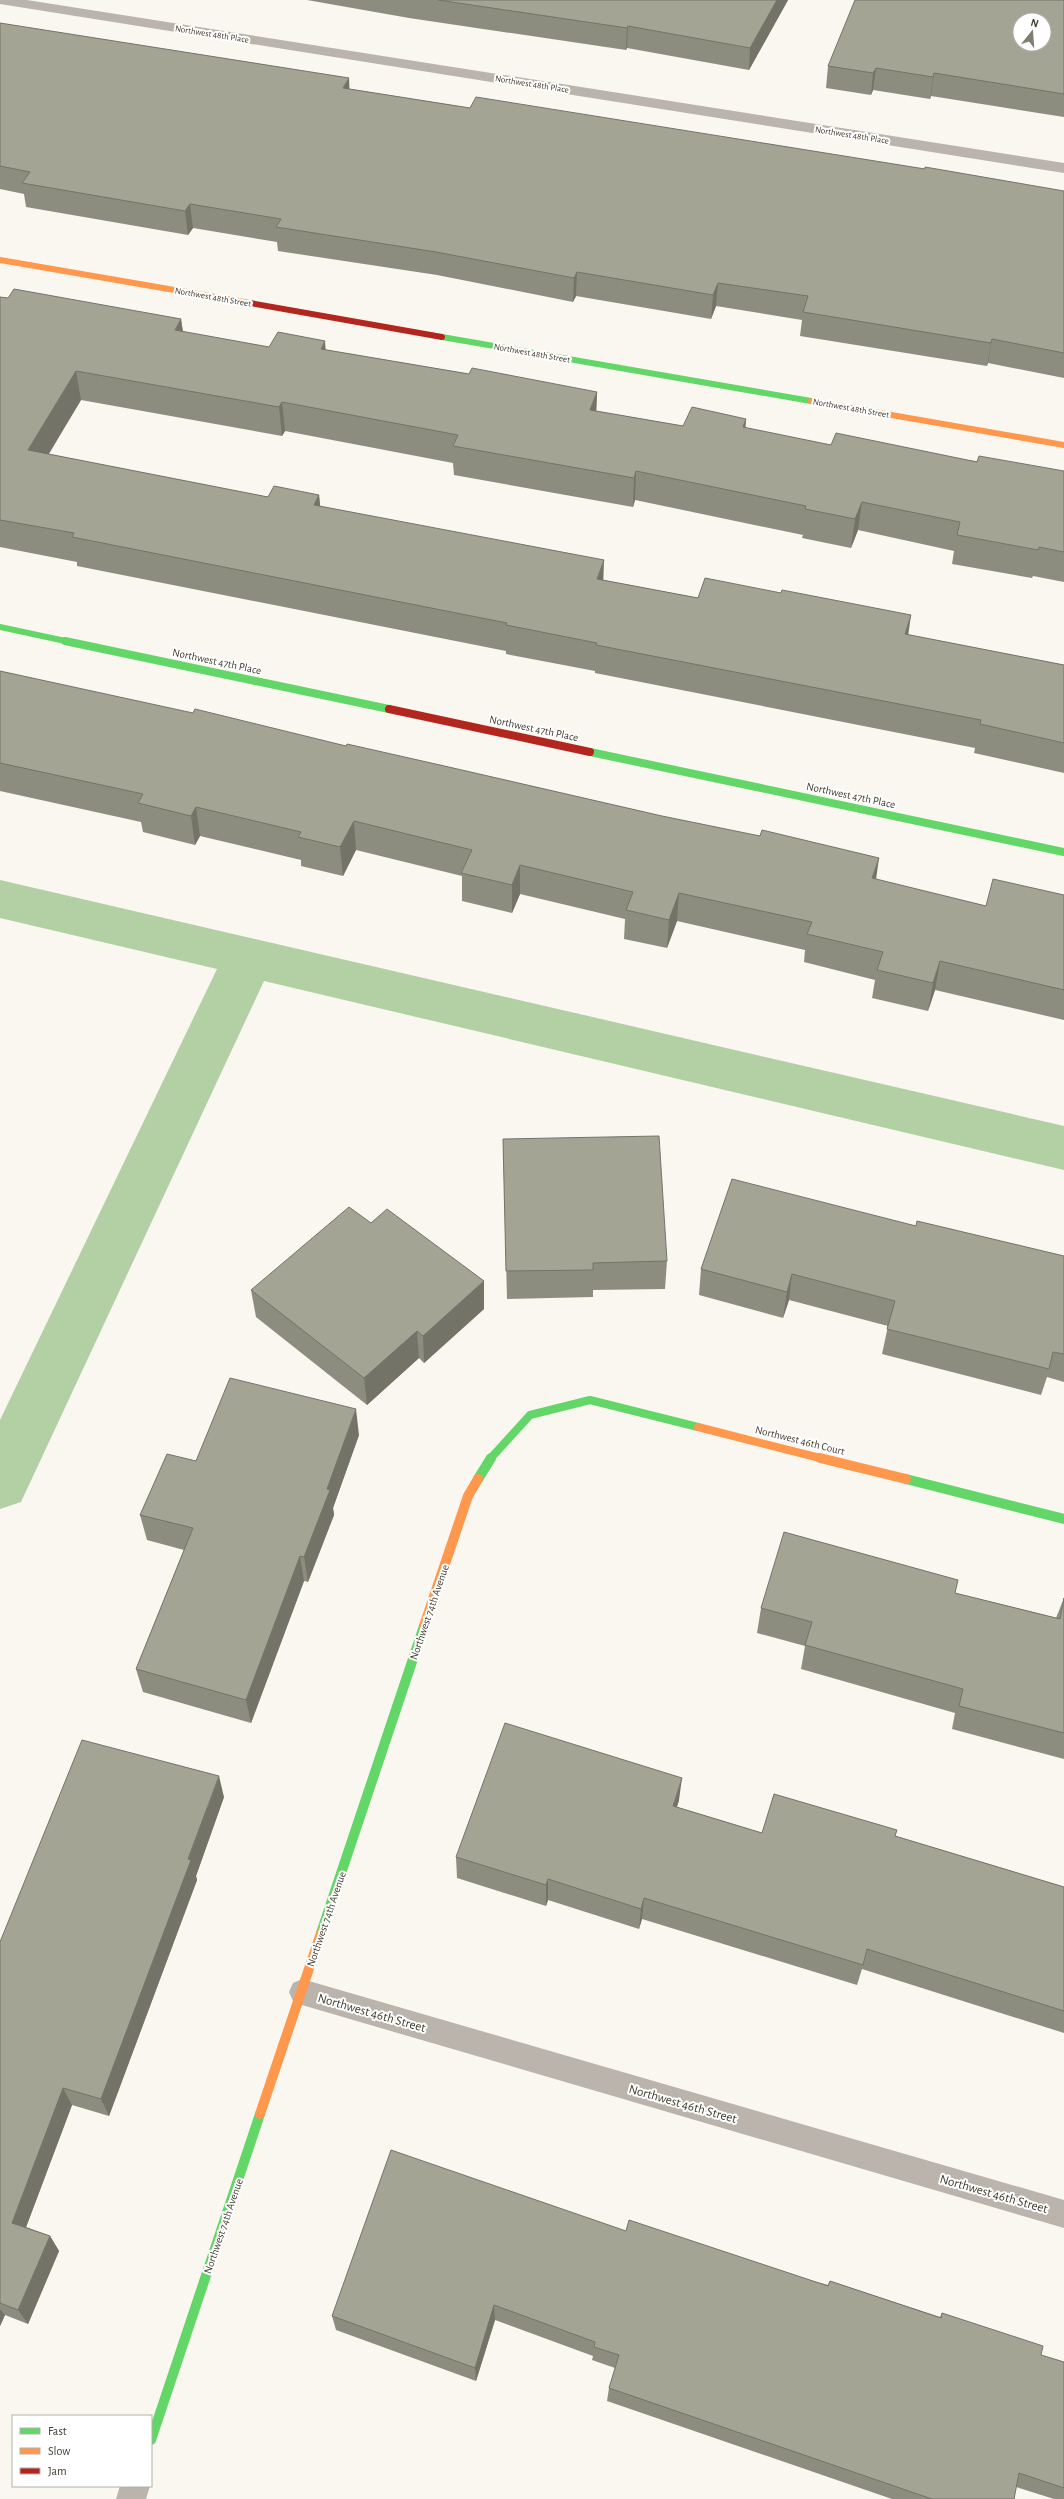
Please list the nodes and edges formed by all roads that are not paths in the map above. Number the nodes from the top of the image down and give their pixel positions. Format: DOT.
graph roads {
  1 [pos="0,0"];
  2 [pos="1064,168"];
  3 [pos="0,260"];
  4 [pos="1064,446"];
  5 [pos="0,627"];
  6 [pos="1064,852"];
  7 [pos="530,1415"];
  8 [pos="1064,1519"];
  9 [pos="302,1992"];
  10 [pos="1064,2214"];
  11 [pos="152,2437"];
  12 [pos="135,2487"];
  13 [pos="131,2499"];
  1 -- 2 [label="street, Northwest 48th Place"];
  3 -- 4 [label="street, Northwest 48th Street"];
  5 -- 6 [label="street, Northwest 47th Place"];
  7 -- 8 [label="street, Northwest 46th Court"];
  7 -- 9 [label="street, Northwest 74th Avenue"];
  9 -- 10 [label="street, Northwest 46th Street"];
  9 -- 11 [label="street, Northwest 74th Avenue"];
  12 -- 13 [label="street"];
}
